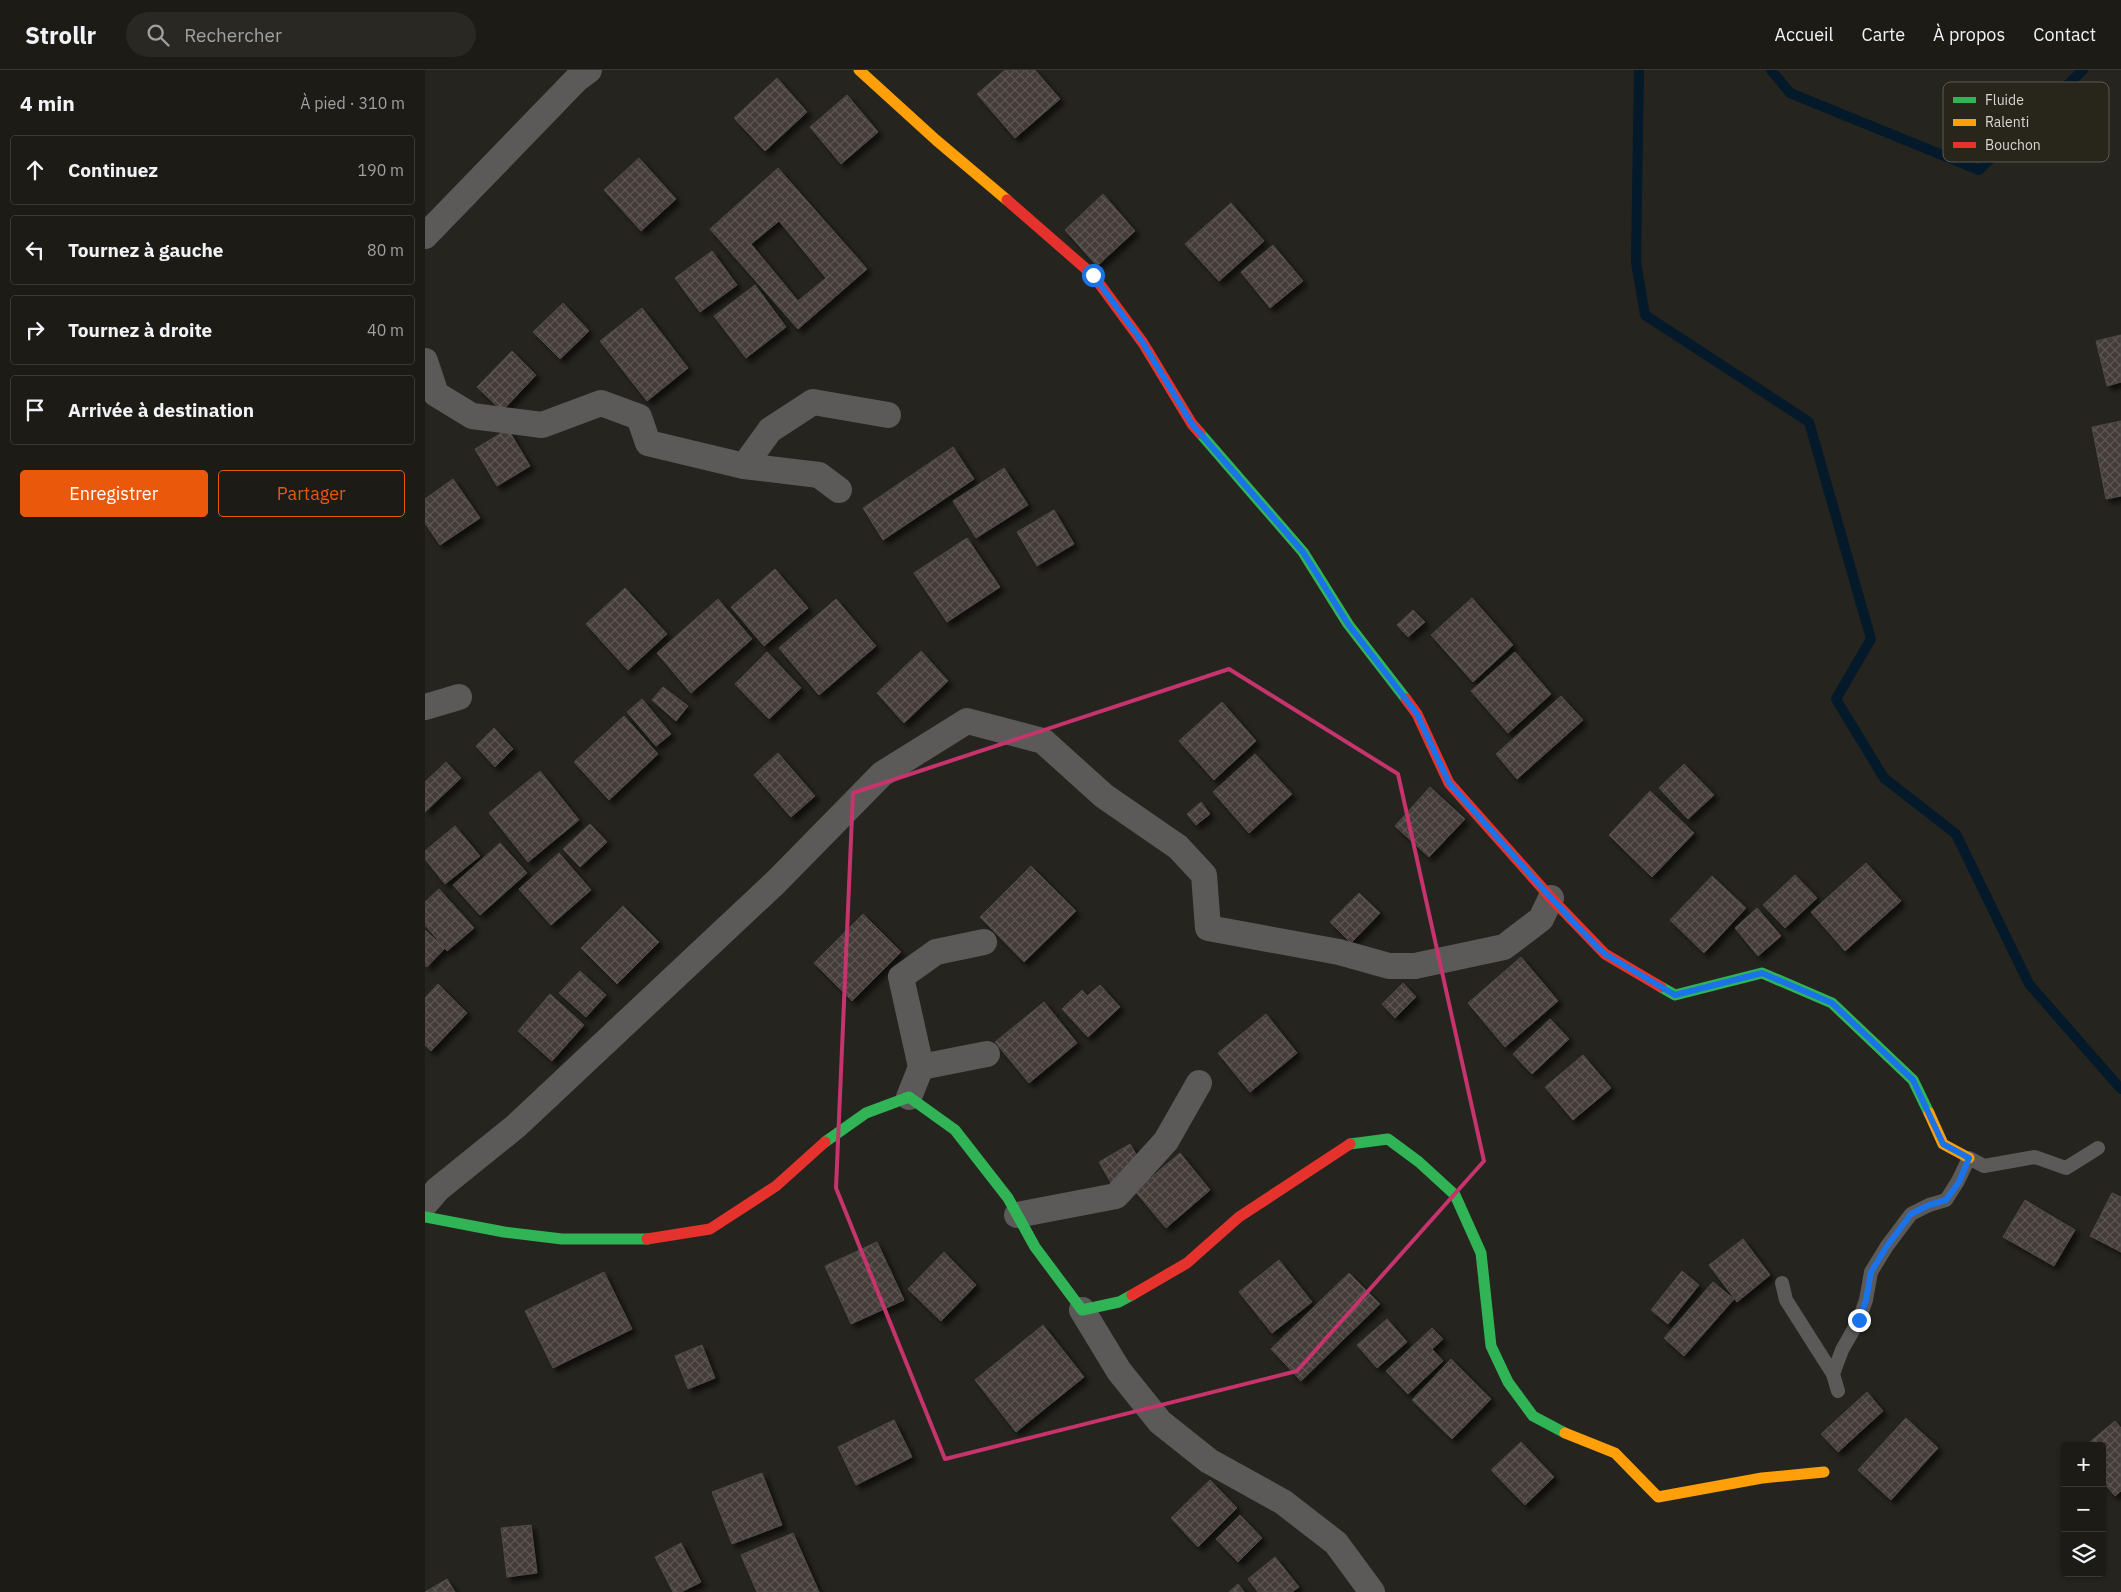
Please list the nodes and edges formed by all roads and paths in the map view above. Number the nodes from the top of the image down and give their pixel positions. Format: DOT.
graph roads {
  1 [pos="589,70"];
  2 [pos="859,70"];
  3 [pos="425,236"];
  4 [pos="425,361"];
  5 [pos="431,397"];
  6 [pos="888,415"];
  7 [pos="744,466"];
  8 [pos="839,490"];
  9 [pos="459,697"];
  10 [pos="425,706"];
  11 [pos="1551,898"];
  12 [pos="984,942"];
  13 [pos="987,1054"];
  14 [pos="921,1067"];
  15 [pos="1199,1083"];
  16 [pos="909,1097"];
  17 [pos="2098,1148"];
  18 [pos="1969,1158"];
  19 [pos="425,1204"];
  20 [pos="1017,1215"];
  21 [pos="425,1217"];
  22 [pos="1782,1283"];
  23 [pos="1082,1310"];
  24 [pos="1833,1374"];
  25 [pos="1838,1391"];
  26 [pos="1824,1472"];
  27 [pos="1372,1592"];
  1 -- 3 [label="street"];
  2 -- 11 [label="street"];
  4 -- 5 [label="street"];
  5 -- 7 [label="street"];
  6 -- 7 [label="street"];
  7 -- 8 [label="street"];
  9 -- 10 [label="street"];
  11 -- 18 [label="street"];
  11 -- 19 [label="street"];
  12 -- 14 [label="street"];
  13 -- 14 [label="street"];
  14 -- 16 [label="street"];
  15 -- 20 [label="street"];
  16 -- 20 [label="street"];
  16 -- 21 [label="street"];
  17 -- 18 [label="lane"];
  18 -- 24 [label="lane"];
  20 -- 23 [label="street"];
  22 -- 24 [label="lane"];
  23 -- 26 [label="street"];
  23 -- 27 [label="street"];
  24 -- 25 [label="lane"];
}
